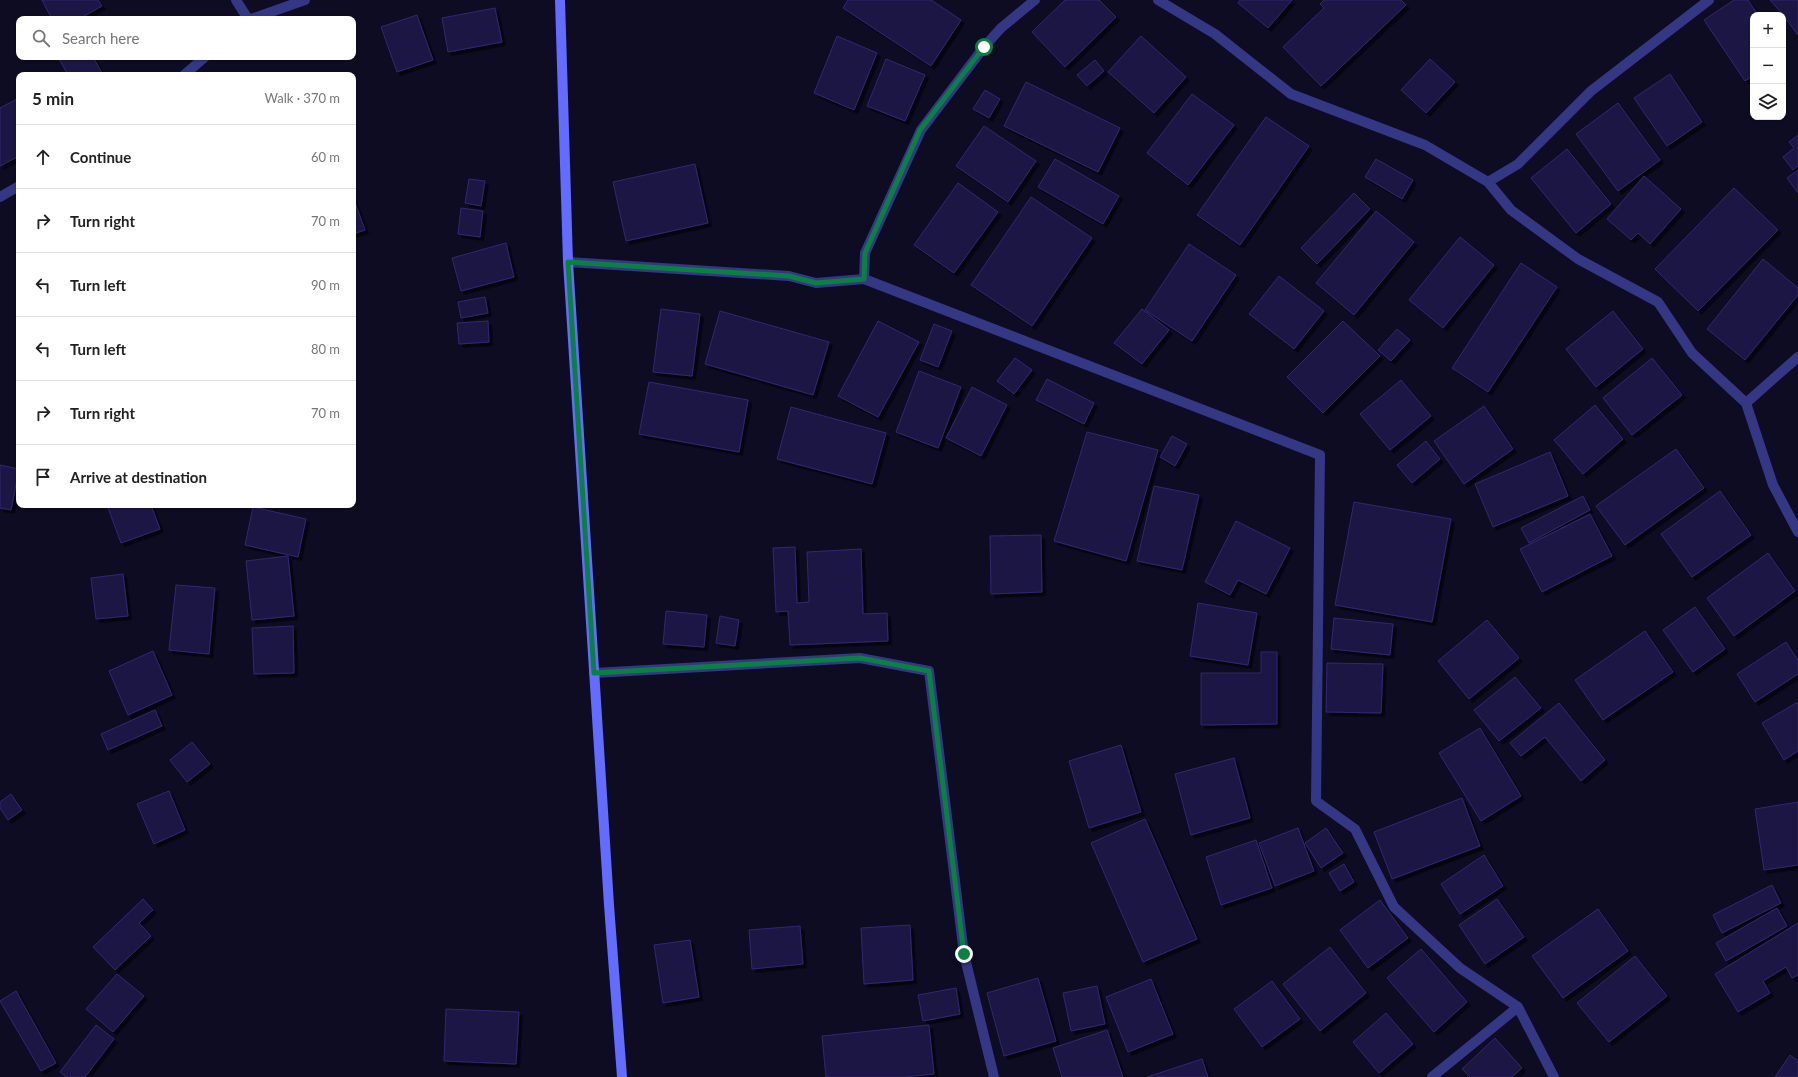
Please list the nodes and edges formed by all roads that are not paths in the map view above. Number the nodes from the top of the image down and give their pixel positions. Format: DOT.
graph roads {
  1 [pos="236,0"];
  2 [pos="305,0"];
  3 [pos="560,0"];
  4 [pos="1035,0"];
  5 [pos="1158,0"];
  6 [pos="1709,0"];
  7 [pos="246,16"];
  8 [pos="260,16"];
  9 [pos="202,60"];
  10 [pos="188,72"];
  11 [pos="1488,182"];
  12 [pos="16,188"];
  13 [pos="0,197"];
  14 [pos="568,262"];
  15 [pos="864,279"];
  16 [pos="1798,357"];
  17 [pos="1746,402"];
  18 [pos="1798,532"];
  19 [pos="594,673"];
  20 [pos="1518,1007"];
  21 [pos="622,1077"];
  22 [pos="994,1077"];
  23 [pos="1432,1077"];
  24 [pos="1554,1077"];
  1 -- 7 [label="street"];
  2 -- 8 [label="street"];
  3 -- 14 [label="main road"];
  4 -- 15 [label="street"];
  5 -- 11 [label="street"];
  6 -- 11 [label="street"];
  9 -- 10 [label="street"];
  11 -- 17 [label="street"];
  12 -- 13 [label="street"];
  14 -- 15 [label="street"];
  14 -- 19 [label="main road"];
  15 -- 20 [label="street"];
  16 -- 17 [label="street"];
  17 -- 18 [label="street"];
  19 -- 21 [label="main road"];
  19 -- 22 [label="street"];
  20 -- 23 [label="street"];
  20 -- 24 [label="street"];
}
